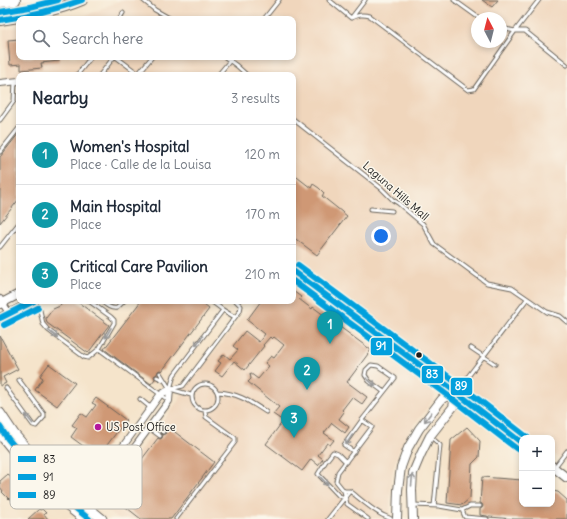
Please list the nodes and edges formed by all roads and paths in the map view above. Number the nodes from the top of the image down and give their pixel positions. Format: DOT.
graph roads {
  1 [pos="15,0"];
  2 [pos="82,0"];
  3 [pos="143,0"];
  4 [pos="279,0"];
  5 [pos="329,0"];
  6 [pos="365,0"];
  7 [pos="454,0"];
  8 [pos="539,0"];
  9 [pos="0,2"];
  10 [pos="471,12"];
  11 [pos="123,13"];
  12 [pos="24,16"];
  13 [pos="121,16"];
  14 [pos="166,16"];
  15 [pos="266,16"];
  16 [pos="16,17"];
  17 [pos="351,18"];
  18 [pos="0,20"];
  19 [pos="507,29"];
  20 [pos="515,31"];
  21 [pos="88,60"];
  22 [pos="112,60"];
  23 [pos="119,60"];
  24 [pos="150,60"];
  25 [pos="230,61"];
  26 [pos="567,65"];
  27 [pos="243,71"];
  28 [pos="79,72"];
  29 [pos="102,72"];
  30 [pos="136,72"];
  31 [pos="141,72"];
  32 [pos="221,72"];
  33 [pos="16,81"];
  34 [pos="0,83"];
  35 [pos="16,88"];
  36 [pos="0,120"];
  37 [pos="296,121"];
  38 [pos="16,132"];
  39 [pos="0,152"];
  40 [pos="371,209"];
  41 [pos="392,211"];
  42 [pos="16,227"];
  43 [pos="0,248"];
  44 [pos="296,273"];
  45 [pos="16,295"];
  46 [pos="527,298"];
  47 [pos="1,302"];
  48 [pos="28,304"];
  49 [pos="36,304"];
  50 [pos="93,304"];
  51 [pos="105,304"];
  52 [pos="121,304"];
  53 [pos="216,304"];
  54 [pos="239,304"];
  55 [pos="223,310"];
  56 [pos="9,313"];
  57 [pos="236,316"];
  58 [pos="0,318"];
  59 [pos="567,322"];
  60 [pos="99,348"];
  61 [pos="471,348"];
  62 [pos="483,356"];
  63 [pos="495,364"];
  64 [pos="160,373"];
  65 [pos="157,377"];
  66 [pos="19,380"];
  67 [pos="165,380"];
  68 [pos="6,388"];
  69 [pos="170,389"];
  70 [pos="217,392"];
  71 [pos="384,392"];
  72 [pos="456,392"];
  73 [pos="160,395"];
  74 [pos="191,395"];
  75 [pos="140,399"];
  76 [pos="169,401"];
  77 [pos="151,408"];
  78 [pos="205,411"];
  79 [pos="266,412"];
  80 [pos="0,413"];
  81 [pos="362,420"];
  82 [pos="151,426"];
  83 [pos="163,432"];
  84 [pos="0,434"];
  85 [pos="160,436"];
  86 [pos="430,436"];
  87 [pos="519,441"];
  88 [pos="23,445"];
  89 [pos="124,445"];
  90 [pos="137,445"];
  91 [pos="10,446"];
  92 [pos="567,451"];
  93 [pos="354,452"];
  94 [pos="346,462"];
  95 [pos="555,465"];
  96 [pos="555,469"];
  97 [pos="567,478"];
  98 [pos="344,491"];
  99 [pos="350,491"];
  100 [pos="345,498"];
  101 [pos="413,505"];
  102 [pos="434,506"];
  103 [pos="480,506"];
  104 [pos="88,509"];
  105 [pos="90,509"];
  106 [pos="72,510"];
  107 [pos="462,510"];
  108 [pos="83,518"];
  109 [pos="102,519"];
  110 [pos="176,519"];
  111 [pos="328,519"];
  112 [pos="368,519"];
  113 [pos="391,519"];
  114 [pos="397,519"];
  115 [pos="413,519"];
  116 [pos="487,519"];
  1 -- 9 [label="main road"];
  2 -- 12 [label="main road"];
  3 -- 14 [label="lane"];
  4 -- 15 [label="lane"];
  5 -- 17 [label="lane"];
  6 -- 17 [label="lane"];
  7 -- 10 [label="lane"];
  8 -- 20 [label="lane"];
  11 -- 13 [label="lane"];
  16 -- 18 [label="main road"];
  17 -- 20 [label="lane"];
  19 -- 20 [label="lane"];
  20 -- 26 [label="lane"];
  21 -- 28 [label="lane"];
  22 -- 29 [label="lane"];
  23 -- 30 [label="lane"];
  24 -- 31 [label="lane"];
  25 -- 27 [label="lane"];
  25 -- 32 [label="lane"];
  33 -- 34 [label="street"];
  35 -- 36 [label="lane"];
  37 -- 46 [label="lane, Laguna Hills Mall"];
  38 -- 39 [label="lane"];
  40 -- 41 [label="lane"];
  42 -- 43 [label="lane"];
  44 -- 72 [label="street"];
  45 -- 47 [label="street"];
  46 -- 59 [label="lane, Laguna Hills Mall"];
  46 -- 62 [label="lane"];
  47 -- 56 [label="street"];
  48 -- 56 [label="street"];
  49 -- 60 [label="lane, one-way"];
  50 -- 60 [label="lane, one-way"];
  51 -- 52 [label="lane"];
  53 -- 55 [label="lane"];
  54 -- 57 [label="lane"];
  55 -- 57 [label="lane"];
  55 -- 69 [label="lane, one-way"];
  56 -- 58 [label="street"];
  57 -- 69 [label="lane"];
  60 -- 73 [label="lane"];
  61 -- 62 [label="lane"];
  62 -- 63 [label="lane"];
  62 -- 72 [label="lane"];
  64 -- 67 [label="lane"];
  65 -- 67 [label="lane"];
  66 -- 68 [label="lane, one-way"];
  67 -- 69 [label="lane"];
  69 -- 73 [label="street"];
  69 -- 74 [label="lane"];
  69 -- 76 [label="street"];
  70 -- 74 [label="lane"];
  70 -- 78 [label="lane"];
  70 -- 79 [label="lane"];
  71 -- 71 [label="lane, one-way"];
  71 -- 81 [label="lane"];
  72 -- 86 [label="street"];
  72 -- 87 [label="street"];
  72 -- 114 [label="street, one-way"];
  73 -- 76 [label="lane"];
  73 -- 77 [label="street"];
  74 -- 78 [label="lane"];
  75 -- 77 [label="lane"];
  76 -- 82 [label="street"];
  77 -- 89 [label="street"];
  78 -- 110 [label="lane"];
  80 -- 88 [label="main road"];
  81 -- 93 [label="lane"];
  81 -- 93 [label="lane, one-way"];
  82 -- 83 [label="lane"];
  82 -- 85 [label="lane"];
  82 -- 90 [label="street"];
  84 -- 91 [label="main road"];
  101 -- 86 [label="street, one-way"];
  86 -- 102 [label="lane"];
  92 -- 95 [label="lane"];
  93 -- 94 [label="lane"];
  94 -- 98 [label="lane"];
  94 -- 100 [label="lane, one-way"];
  96 -- 97 [label="street"];
  98 -- 99 [label="lane"];
  98 -- 100 [label="lane"];
  99 -- 100 [label="lane"];
  99 -- 113 [label="lane"];
  100 -- 111 [label="lane"];
  100 -- 112 [label="lane"];
  101 -- 102 [label="lane"];
  101 -- 115 [label="street"];
  102 -- 107 [label="lane"];
  103 -- 107 [label="lane"];
  104 -- 108 [label="street"];
  105 -- 109 [label="main road"];
  106 -- 108 [label="main road"];
  107 -- 116 [label="lane"];
}
